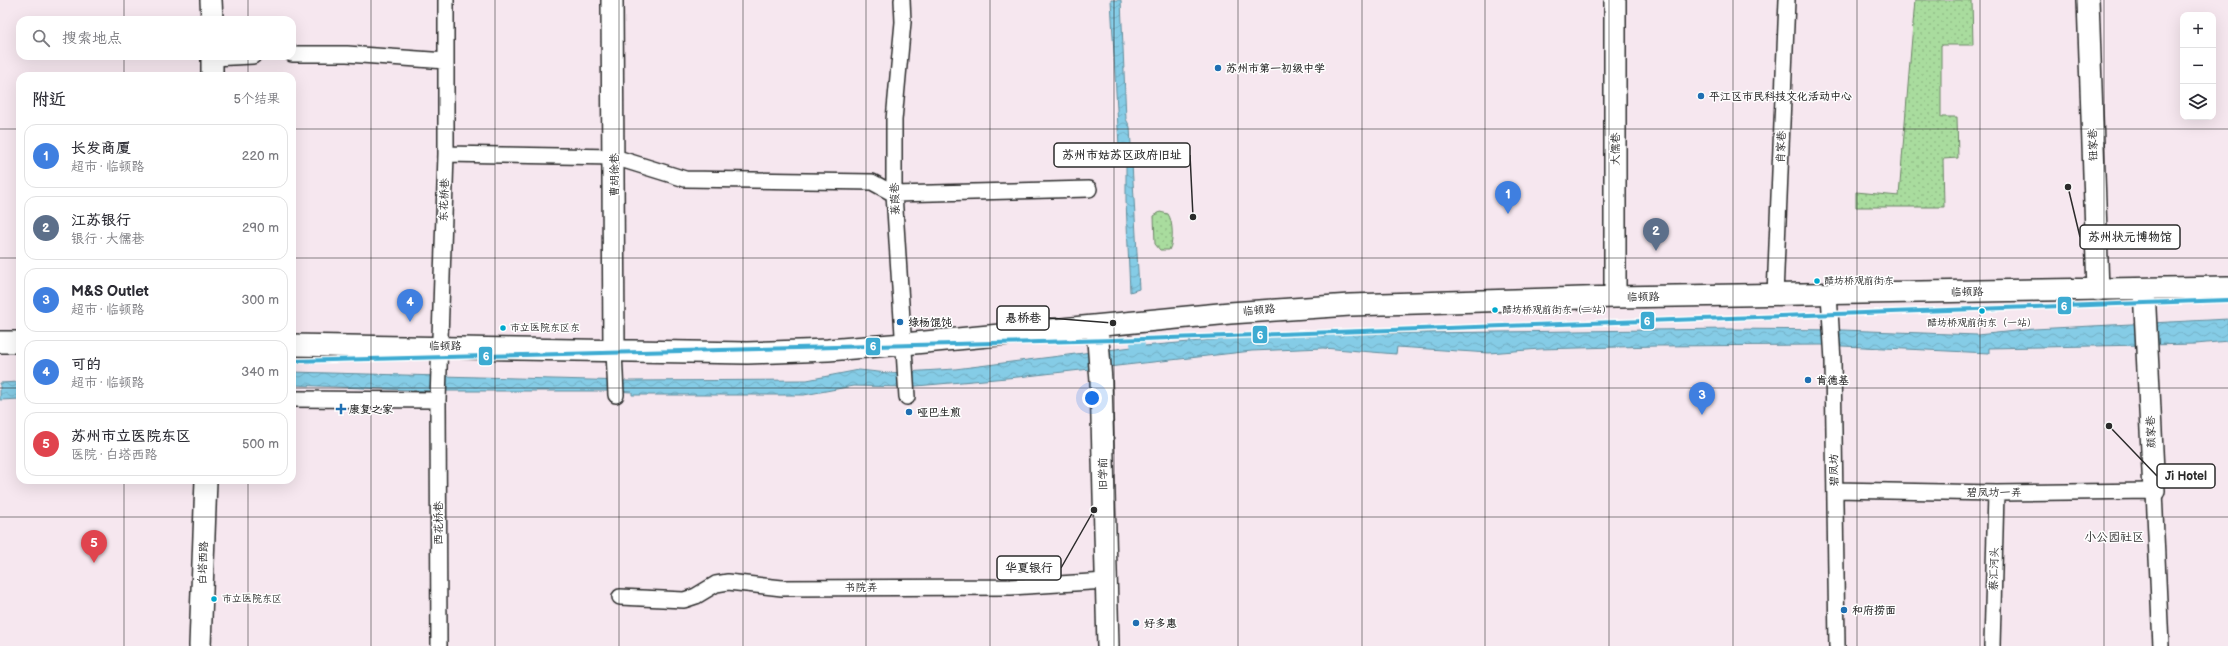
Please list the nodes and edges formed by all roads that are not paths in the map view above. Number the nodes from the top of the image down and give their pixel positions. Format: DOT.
graph roads {
  1 [pos="211,0"];
  2 [pos="446,0"];
  3 [pos="612,0"];
  4 [pos="902,0"];
  5 [pos="1615,0"];
  6 [pos="1787,0"];
  7 [pos="2088,0"];
  8 [pos="212,16"];
  9 [pos="296,54"];
  10 [pos="230,60"];
  11 [pos="446,61"];
  12 [pos="212,63"];
  13 [pos="446,154"];
  14 [pos="614,158"];
  15 [pos="1089,189"];
  16 [pos="894,194"];
  17 [pos="2228,287"];
  18 [pos="2144,289"];
  19 [pos="2098,290"];
  20 [pos="1775,294"];
  21 [pos="1829,294"];
  22 [pos="1615,297"];
  23 [pos="1098,337"];
  24 [pos="0,342"];
  25 [pos="16,342"];
  26 [pos="296,344"];
  27 [pos="904,344"];
  28 [pos="439,346"];
  29 [pos="614,351"];
  30 [pos="907,394"];
  31 [pos="616,395"];
  32 [pos="438,397"];
  33 [pos="296,400"];
  34 [pos="206,484"];
  35 [pos="1835,490"];
  36 [pos="2154,491"];
  37 [pos="1996,493"];
  38 [pos="1106,581"];
  39 [pos="620,597"];
  40 [pos="200,646"];
  41 [pos="439,646"];
  42 [pos="1108,646"];
  43 [pos="1837,646"];
  44 [pos="1992,646"];
  45 [pos="2161,646"];
  1 -- 8 [label="main road"];
  2 -- 11 [label="street, 东花桥巷"];
  3 -- 14 [label="main road, 曹胡徐巷"];
  4 -- 16 [label="street, 菉葭巷"];
  5 -- 22 [label="main road, 大儒巷"];
  6 -- 20 [label="street, 肖家巷"];
  7 -- 19 [label="main road, 钮家巷"];
  9 -- 11 [label="street"];
  10 -- 12 [label="street"];
  11 -- 13 [label="street, 东花桥巷"];
  13 -- 14 [label="street"];
  13 -- 28 [label="street, 东花桥巷"];
  14 -- 16 [label="street"];
  14 -- 29 [label="main road, 曹胡徐巷"];
  15 -- 16 [label="street"];
  16 -- 27 [label="street, 菉葭巷"];
  17 -- 18 [label="main road, 临顿路"];
  18 -- 19 [label="main road, 临顿路"];
  18 -- 36 [label="main road, 颜家巷"];
  19 -- 21 [label="main road, 临顿路"];
  20 -- 21 [label="main road, 临顿路"];
  20 -- 22 [label="main road, 临顿路"];
  21 -- 35 [label="street, 碧凤坊"];
  22 -- 23 [label="main road, 临顿路"];
  23 -- 27 [label="main road, 临顿路"];
  23 -- 38 [label="main road, 旧学前"];
  24 -- 25 [label="main road"];
  26 -- 28 [label="main road, 临顿路"];
  27 -- 29 [label="main road, 临顿路"];
  27 -- 30 [label="street, 菉葭巷"];
  28 -- 29 [label="main road, 临顿路"];
  28 -- 32 [label="street, 东花桥巷"];
  29 -- 31 [label="street"];
  32 -- 33 [label="street"];
  32 -- 41 [label="street, 西花桥巷"];
  34 -- 40 [label="main road, 白塔西路"];
  35 -- 37 [label="street, 碧凤坊一弄"];
  35 -- 43 [label="street, 碧凤坊"];
  36 -- 37 [label="street, 碧凤坊一弄"];
  36 -- 45 [label="street, 颜家巷"];
  37 -- 44 [label="street, 蔡汇河头"];
  38 -- 39 [label="street, 书院弄"];
  38 -- 42 [label="main road, 旧学前"];
}
